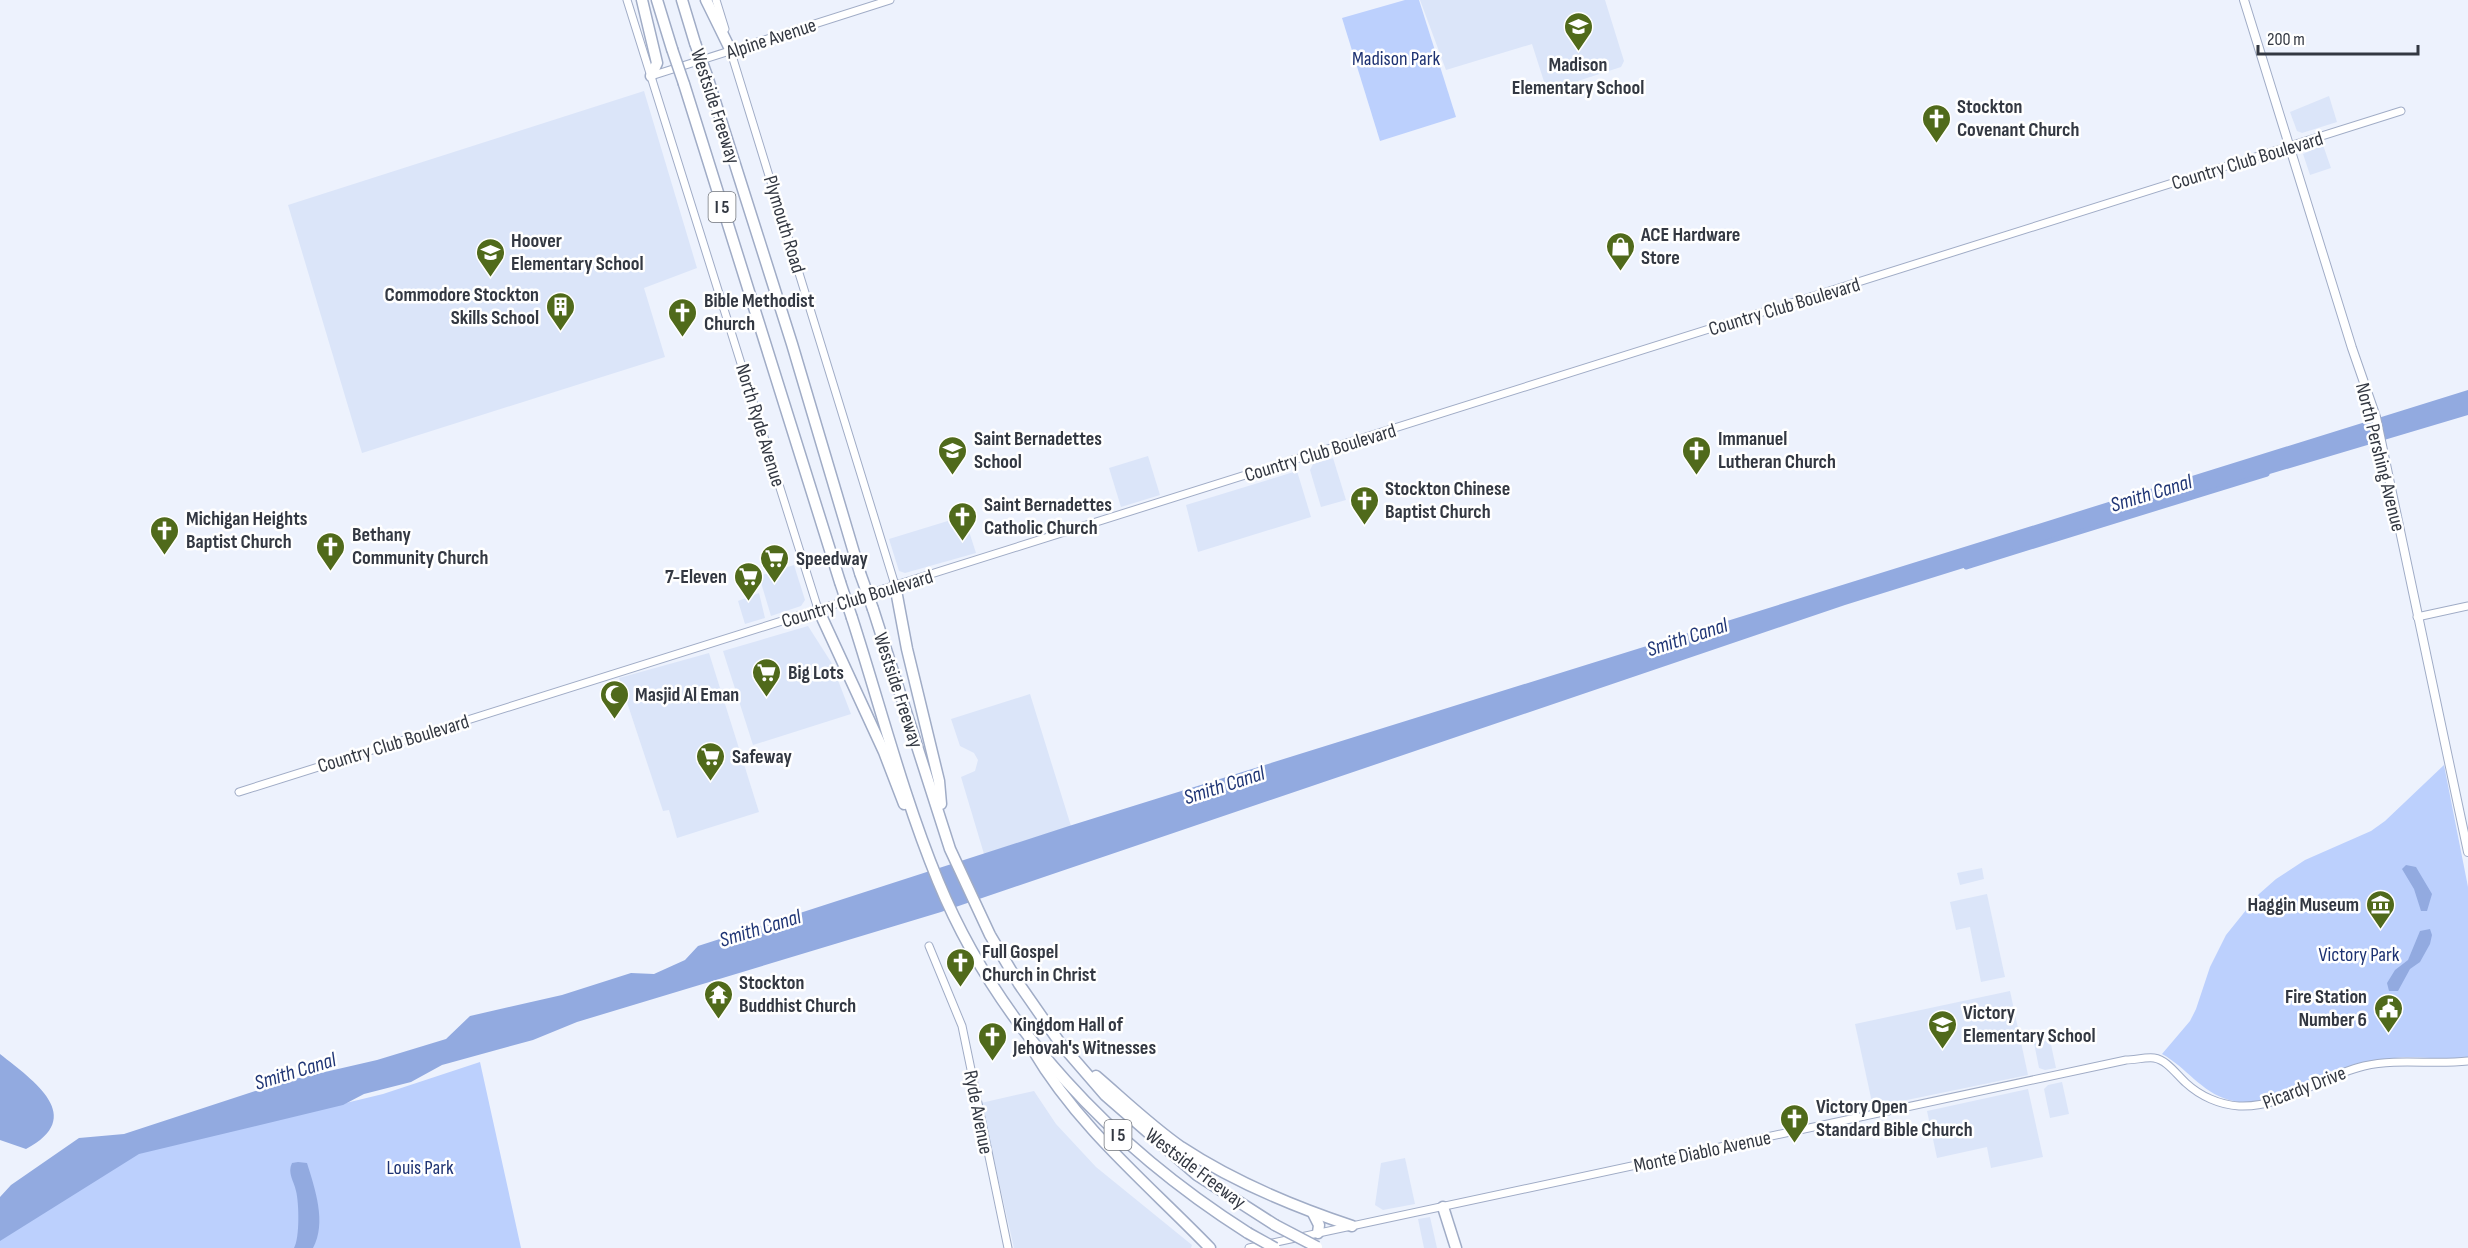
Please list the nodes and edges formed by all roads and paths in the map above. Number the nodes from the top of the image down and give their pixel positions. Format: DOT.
graph roads {
  1 [pos="627,0"];
  2 [pos="642,0"];
  3 [pos="657,0"];
  4 [pos="682,0"];
  5 [pos="706,0"];
  6 [pos="716,0"];
  7 [pos="891,0"];
  8 [pos="2244,0"];
  9 [pos="731,51"];
  10 [pos="651,76"];
  11 [pos="2401,111"];
  12 [pos="2290,146"];
  13 [pos="895,585"];
  14 [pos="2468,606"];
  15 [pos="818,609"];
  16 [pos="2417,617"];
  17 [pos="239,792"];
  18 [pos="942,822"];
  19 [pos="921,837"];
  20 [pos="2468,852"];
  21 [pos="929,946"];
  22 [pos="1010,1011"];
  23 [pos="1071,1055"];
  24 [pos="2155,1058"];
  25 [pos="2468,1060"];
  26 [pos="1443,1207"];
  27 [pos="1313,1213"];
  28 [pos="1352,1226"];
  29 [pos="1318,1233"];
  30 [pos="1198,1236"];
  31 [pos="1318,1247"];
  32 [pos="1008,1248"];
  33 [pos="1199,1248"];
  34 [pos="1210,1248"];
  35 [pos="1249,1248"];
  36 [pos="1275,1248"];
  37 [pos="1455,1248"];
  1 -- 10 [label="street, North Ryde Avenue"];
  2 -- 10 [label="highway"];
  3 -- 19 [label="highway, Westside Freeway / I 5, bridge"];
  4 -- 18 [label="highway, Westside Freeway / I 5, bridge"];
  5 -- 9 [label="highway"];
  6 -- 9 [label="street, Plymouth Road"];
  7 -- 9 [label="street, Alpine Avenue"];
  8 -- 12 [label="main road, North Pershing Avenue"];
  9 -- 10 [label="street, Alpine Avenue"];
  9 -- 13 [label="street, Plymouth Road"];
  10 -- 15 [label="street, North Ryde Avenue"];
  11 -- 12 [label="street, Country Club Boulevard"];
  12 -- 13 [label="street, Country Club Boulevard"];
  12 -- 16 [label="main road, North Pershing Avenue"];
  13 -- 15 [label="street, Country Club Boulevard"];
  13 -- 18 [label="highway"];
  14 -- 16 [label="street"];
  15 -- 17 [label="street, Country Club Boulevard"];
  15 -- 19 [label="highway"];
  16 -- 20 [label="main road, North Pershing Avenue"];
  18 -- 23 [label="highway, Westside Freeway / I 5"];
  19 -- 22 [label="highway, Westside Freeway / I 5"];
  21 -- 32 [label="street, Ryde Avenue"];
  22 -- 30 [label="highway"];
  22 -- 36 [label="highway, Westside Freeway / I 5, bridge"];
  23 -- 27 [label="highway"];
  23 -- 31 [label="highway, Westside Freeway / I 5, bridge"];
  24 -- 25 [label="street, Picardy Drive"];
  24 -- 26 [label="street, Monte Diablo Avenue"];
  26 -- 28 [label="street, Monte Diablo Avenue"];
  26 -- 37 [label="highway"];
  27 -- 28 [label="highway"];
  27 -- 29 [label="highway"];
  28 -- 29 [label="street, Monte Diablo Avenue"];
  29 -- 35 [label="street, Monte Diablo Avenue"];
  30 -- 33 [label="street"];
  30 -- 34 [label="highway"];
}
